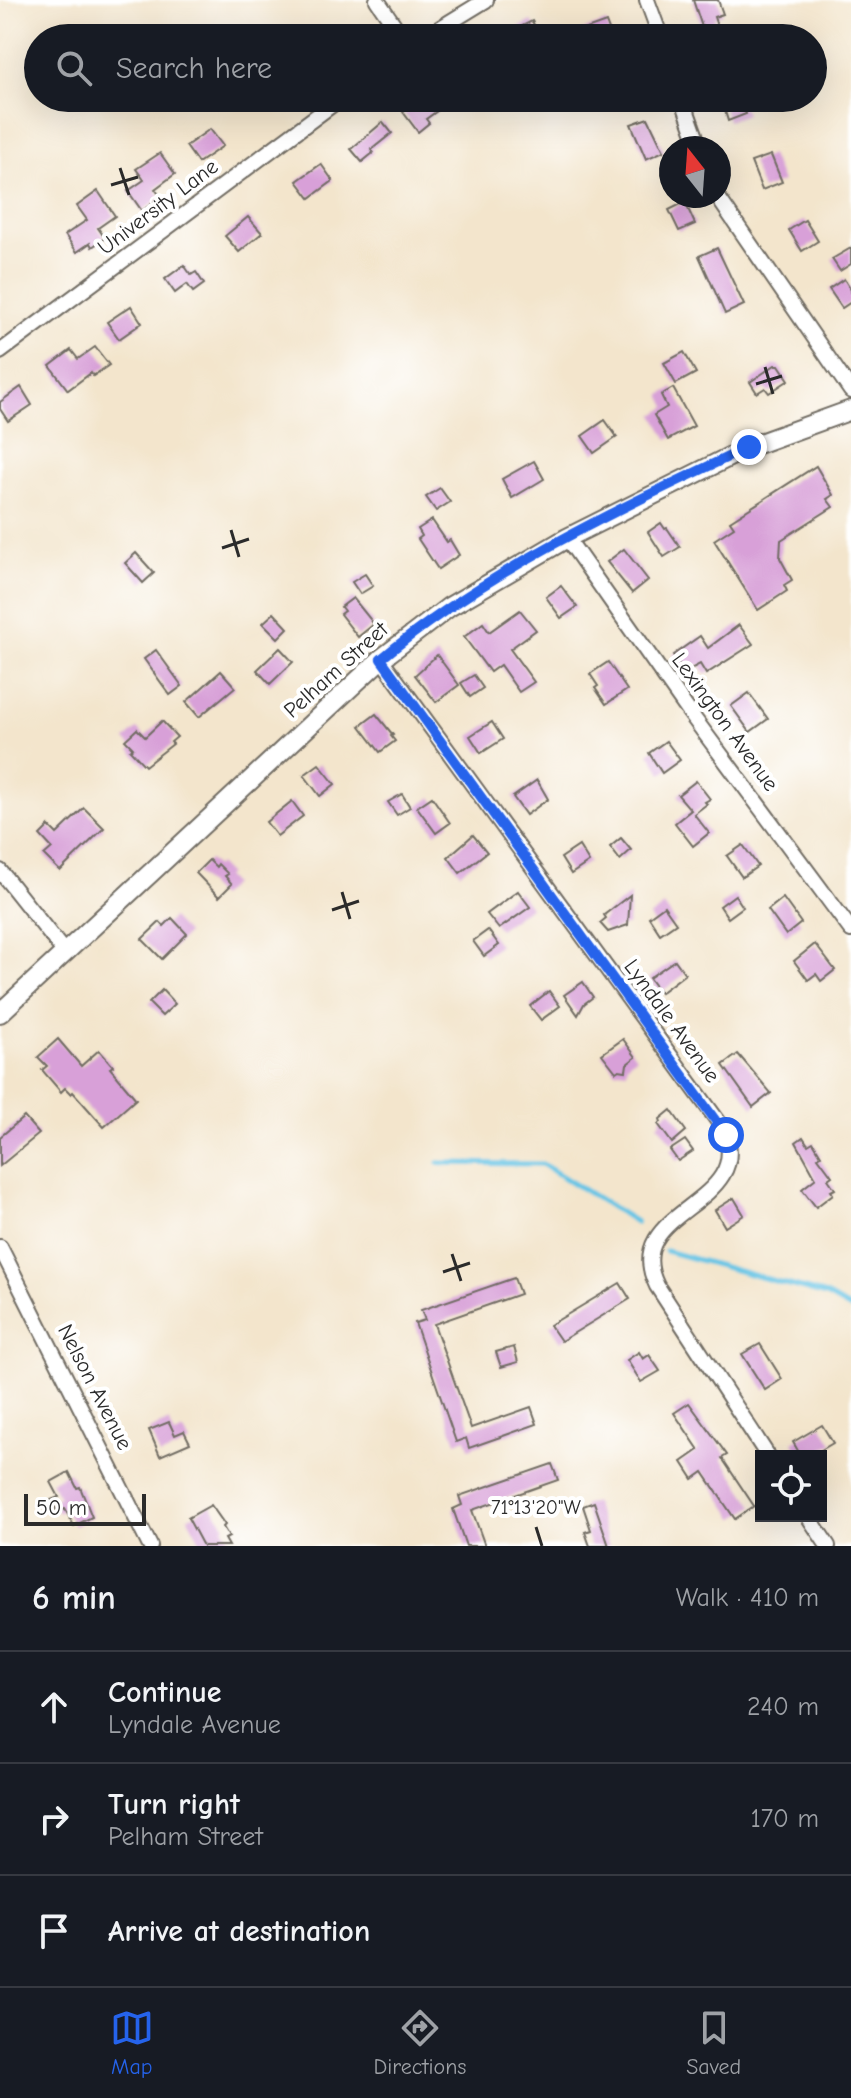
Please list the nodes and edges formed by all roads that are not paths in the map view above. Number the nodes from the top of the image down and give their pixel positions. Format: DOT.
graph roads {
  1 [pos="377,0"];
  2 [pos="486,0"];
  3 [pos="647,0"];
  4 [pos="393,24"];
  5 [pos="447,24"];
  6 [pos="656,24"];
  7 [pos="322,112"];
  8 [pos="687,112"];
  9 [pos="696,136"];
  10 [pos="725,208"];
  11 [pos="3,343"];
  12 [pos="851,391"];
  13 [pos="851,410"];
  14 [pos="567,538"];
  15 [pos="381,659"];
  16 [pos="0,871"];
  17 [pos="851,930"];
  18 [pos="65,953"];
  19 [pos="0,1013"];
  20 [pos="0,1247"];
  21 [pos="764,1450"];
  22 [pos="812,1522"];
  23 [pos="150,1546"];
  24 [pos="828,1546"];
  1 -- 4 [label="street"];
  2 -- 5 [label="street"];
  3 -- 6 [label="street"];
  7 -- 11 [label="street, University Lane"];
  8 -- 9 [label="street"];
  10 -- 12 [label="street"];
  13 -- 14 [label="street, Pelham Street"];
  14 -- 15 [label="street, Pelham Street"];
  14 -- 17 [label="street, Lexington Avenue"];
  15 -- 18 [label="street, Pelham Street"];
  15 -- 21 [label="street, Lyndale Avenue"];
  16 -- 18 [label="street"];
  18 -- 19 [label="street, Pelham Street"];
  20 -- 23 [label="street, Nelson Avenue"];
  22 -- 24 [label="street"];
}
